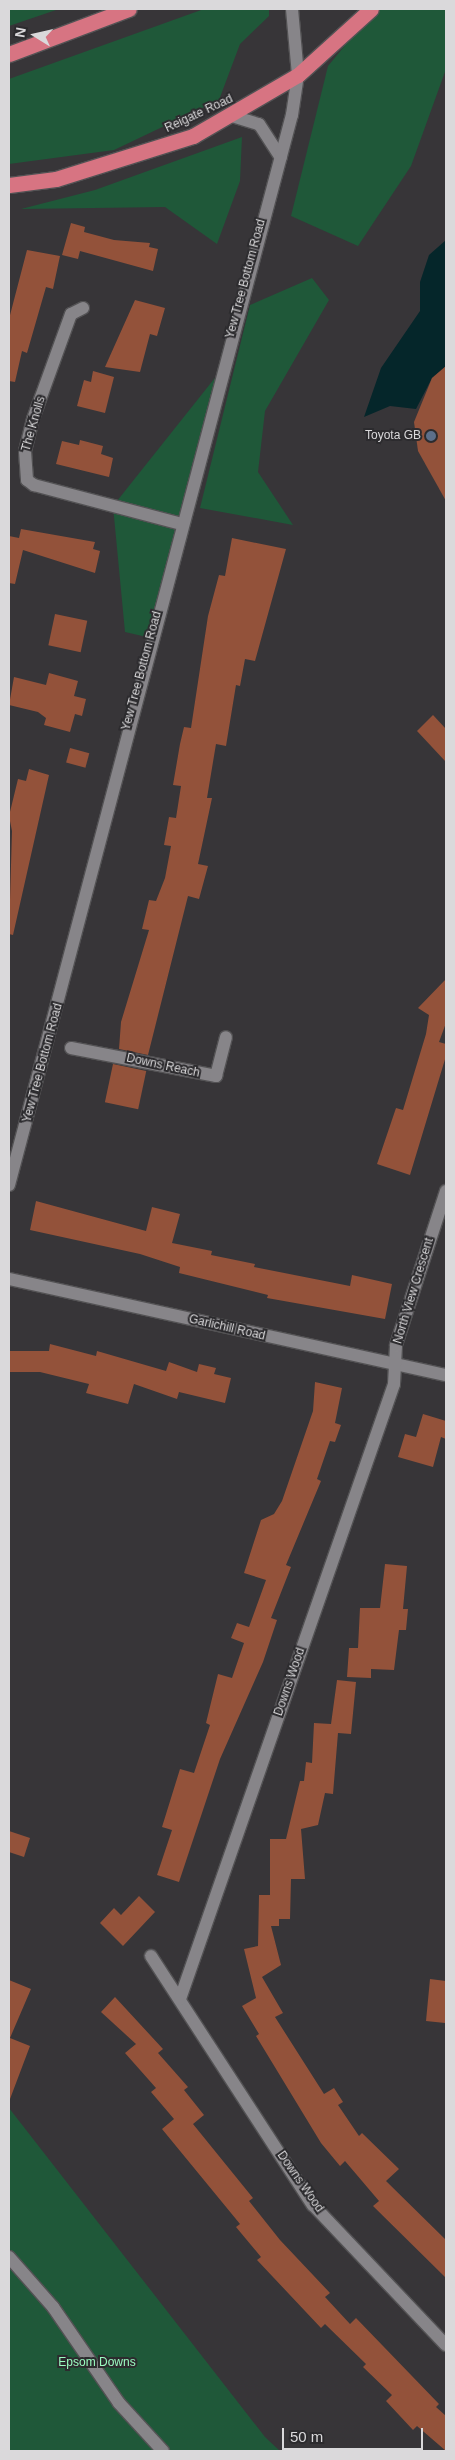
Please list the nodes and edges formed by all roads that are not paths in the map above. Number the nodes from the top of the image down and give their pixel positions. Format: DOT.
graph roads {
  1 [pos="129,9"];
  2 [pos="292,9"];
  3 [pos="372,9"];
  4 [pos="9,54"];
  5 [pos="298,75"];
  6 [pos="232,116"];
  7 [pos="281,158"];
  8 [pos="9,185"];
  9 [pos="83,308"];
  10 [pos="182,524"];
  11 [pos="226,1037"];
  12 [pos="71,1048"];
  13 [pos="9,1185"];
  14 [pos="446,1191"];
  15 [pos="9,1279"];
  16 [pos="394,1364"];
  17 [pos="446,1375"];
  18 [pos="151,1956"];
  19 [pos="180,1999"];
  20 [pos="9,2257"];
  21 [pos="446,2345"];
  22 [pos="162,2451"];
  1 -- 4 [label="highway"];
  2 -- 5 [label="street, Yew Tree Bottom Road"];
  3 -- 5 [label="highway, Reigate Road"];
  5 -- 6 [label="highway, Reigate Road"];
  5 -- 7 [label="street, Yew Tree Bottom Road"];
  6 -- 7 [label="street"];
  6 -- 8 [label="highway, Reigate Road"];
  7 -- 10 [label="street, Yew Tree Bottom Road"];
  9 -- 10 [label="street, The Knolls"];
  10 -- 13 [label="street, Yew Tree Bottom Road"];
  11 -- 12 [label="street, Downs Reach"];
  14 -- 16 [label="street, North View Crescent"];
  15 -- 16 [label="street, Garlichill Road"];
  16 -- 17 [label="street, Garlichill Road"];
  16 -- 19 [label="street, Downs Wood"];
  18 -- 19 [label="street, Downs Wood"];
  19 -- 21 [label="street, Downs Wood"];
  20 -- 22 [label="street"];
}
